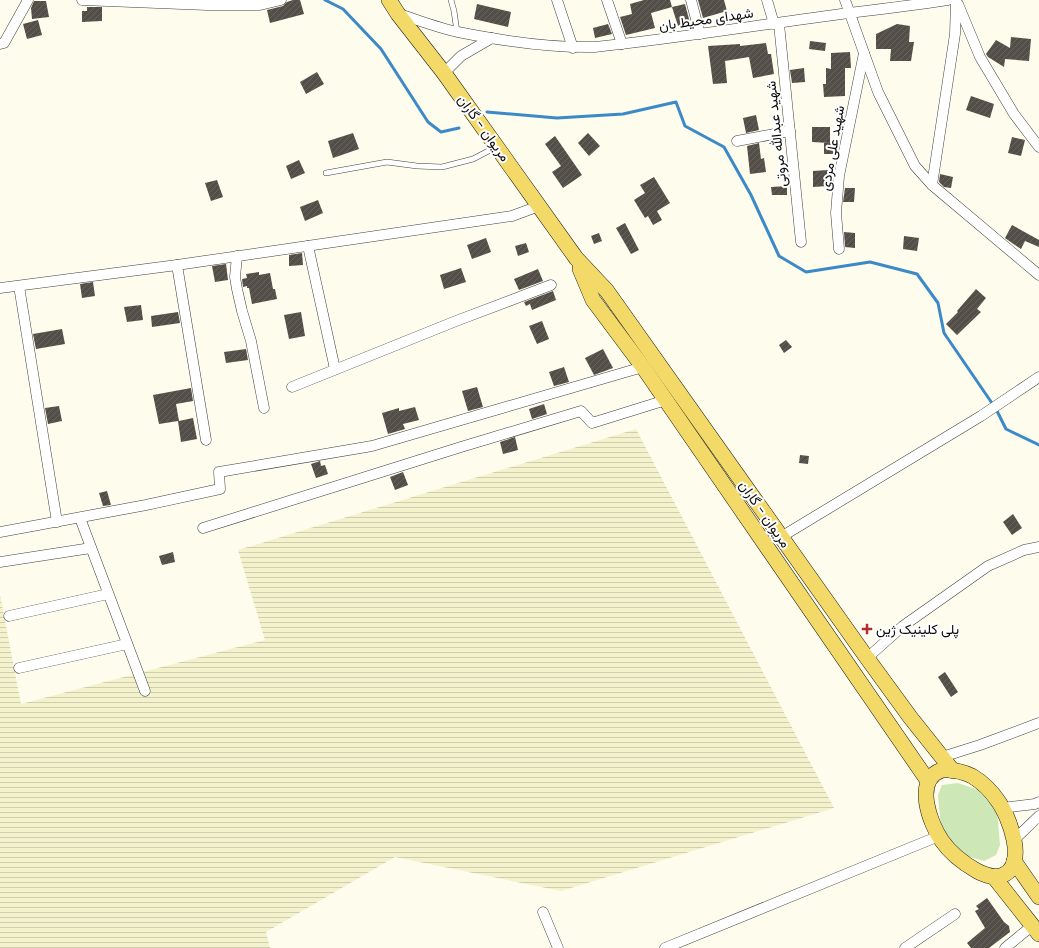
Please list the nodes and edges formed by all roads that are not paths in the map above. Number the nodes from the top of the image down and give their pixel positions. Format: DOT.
graph roads {
  1 [pos="28,0"];
  2 [pos="82,0"];
  3 [pos="281,0"];
  4 [pos="389,0"];
  5 [pos="451,0"];
  6 [pos="557,0"];
  7 [pos="607,0"];
  8 [pos="691,0"];
  9 [pos="767,0"];
  10 [pos="845,0"];
  11 [pos="948,0"];
  12 [pos="956,0"];
  13 [pos="849,13"];
  14 [pos="398,14"];
  15 [pos="776,24"];
  16 [pos="457,32"];
  17 [pos="700,34"];
  18 [pos="492,38"];
  19 [pos="0,44"];
  20 [pos="622,44"];
  21 [pos="573,48"];
  22 [pos="864,53"];
  23 [pos="444,73"];
  24 [pos="790,130"];
  25 [pos="737,141"];
  26 [pos="497,147"];
  27 [pos="1039,147"];
  28 [pos="326,173"];
  29 [pos="932,185"];
  30 [pos="540,206"];
  31 [pos="801,242"];
  32 [pos="308,246"];
  33 [pos="838,249"];
  34 [pos="237,256"];
  35 [pos="576,258"];
  36 [pos="177,265"];
  37 [pos="1039,276"];
  38 [pos="551,285"];
  39 [pos="19,286"];
  40 [pos="0,288"];
  41 [pos="643,367"];
  42 [pos="335,370"];
  43 [pos="1039,377"];
  44 [pos="292,387"];
  45 [pos="666,400"];
  46 [pos="264,408"];
  47 [pos="206,440"];
  48 [pos="80,518"];
  49 [pos="57,522"];
  50 [pos="203,528"];
  51 [pos="0,532"];
  52 [pos="781,537"];
  53 [pos="1039,547"];
  54 [pos="91,548"];
  55 [pos="0,562"];
  56 [pos="108,594"];
  57 [pos="9,616"];
  58 [pos="127,644"];
  59 [pos="867,658"];
  60 [pos="19,668"];
  61 [pos="145,691"];
  62 [pos="898,700"];
  63 [pos="883,715"];
  64 [pos="1039,723"];
  65 [pos="942,757"];
  66 [pos="953,771"];
  67 [pos="928,781"];
  68 [pos="1039,802"];
  69 [pos="1002,808"];
  70 [pos="1039,816"];
  71 [pos="939,836"];
  72 [pos="1014,840"];
  73 [pos="1014,861"];
  74 [pos="994,877"];
  75 [pos="1039,897"];
  76 [pos="544,912"];
  77 [pos="954,914"];
  78 [pos="1038,926"];
  79 [pos="558,948"];
  80 [pos="665,948"];
  81 [pos="905,948"];
  82 [pos="1005,948"];
  1 -- 19 [label="street"];
  2 -- 3 [label="street"];
  4 -- 14 [label="main road, مریوان - گاران"];
  5 -- 16 [label="lane"];
  6 -- 21 [label="street"];
  7 -- 20 [label="street"];
  8 -- 17 [label="street"];
  9 -- 15 [label="street, شهید عبدالله مروتی"];
  10 -- 13 [label="street"];
  11 -- 13 [label="street, شهدای محیط بان"];
  12 -- 27 [label="street"];
  12 -- 29 [label="street"];
  13 -- 15 [label="street, شهدای محیط بان"];
  13 -- 22 [label="street"];
  14 -- 16 [label="street, شهدای محیط بان"];
  14 -- 23 [label="main road, مریوان - گاران"];
  15 -- 17 [label="street, شهدای محیط بان"];
  15 -- 24 [label="street, شهید عبدالله مروتی"];
  16 -- 18 [label="street, شهدای محیط بان"];
  17 -- 20 [label="street, شهدای محیط بان"];
  18 -- 21 [label="street, شهدای محیط بان"];
  18 -- 23 [label="street"];
  20 -- 21 [label="street, شهدای محیط بان"];
  22 -- 29 [label="street"];
  22 -- 33 [label="street, شهید علی مردی"];
  23 -- 26 [label="main road, مریوان - گاران"];
  24 -- 25 [label="street"];
  24 -- 31 [label="street, شهید عبدالله مروتی"];
  26 -- 28 [label="lane"];
  26 -- 30 [label="main road, مریوان - گاران"];
  29 -- 37 [label="street"];
  30 -- 32 [label="street"];
  30 -- 35 [label="main road, مریوان - گاران"];
  32 -- 34 [label="street"];
  32 -- 42 [label="street"];
  34 -- 36 [label="street"];
  34 -- 46 [label="street"];
  35 -- 41 [label="main road, مریوان - گاران"];
  35 -- 52 [label="main road, مریوان - گاران"];
  36 -- 39 [label="street"];
  36 -- 47 [label="street"];
  38 -- 42 [label="street"];
  39 -- 40 [label="street"];
  39 -- 49 [label="street"];
  41 -- 45 [label="main road, مریوان - گاران"];
  41 -- 48 [label="street"];
  42 -- 44 [label="street"];
  43 -- 52 [label="street"];
  45 -- 50 [label="street"];
  45 -- 63 [label="main road, مریوان - گاران"];
  48 -- 49 [label="street"];
  48 -- 54 [label="street"];
  49 -- 51 [label="street"];
  52 -- 59 [label="main road, مریوان - گاران"];
  53 -- 59 [label="street"];
  54 -- 55 [label="street"];
  54 -- 56 [label="street"];
  56 -- 57 [label="street"];
  56 -- 58 [label="street"];
  58 -- 60 [label="street"];
  58 -- 61 [label="street"];
  59 -- 62 [label="main road, مریوان - گاران"];
  62 -- 63 [label="main road"];
  62 -- 65 [label="main road, مریوان - گاران"];
  63 -- 67 [label="main road, مریوان - گاران"];
  64 -- 65 [label="street"];
  65 -- 66 [label="main road, مریوان - گاران"];
  66 -- 67 [label="main road"];
  66 -- 69 [label="main road"];
  67 -- 71 [label="main road"];
  68 -- 69 [label="street"];
  69 -- 72 [label="main road"];
  70 -- 72 [label="street"];
  71 -- 74 [label="main road"];
  71 -- 80 [label="street"];
  72 -- 73 [label="main road"];
  73 -- 74 [label="main road"];
  73 -- 75 [label="main road"];
  74 -- 78 [label="main road"];
  76 -- 79 [label="street"];
  77 -- 81 [label="street"];
  78 -- 82 [label="street"];
}
